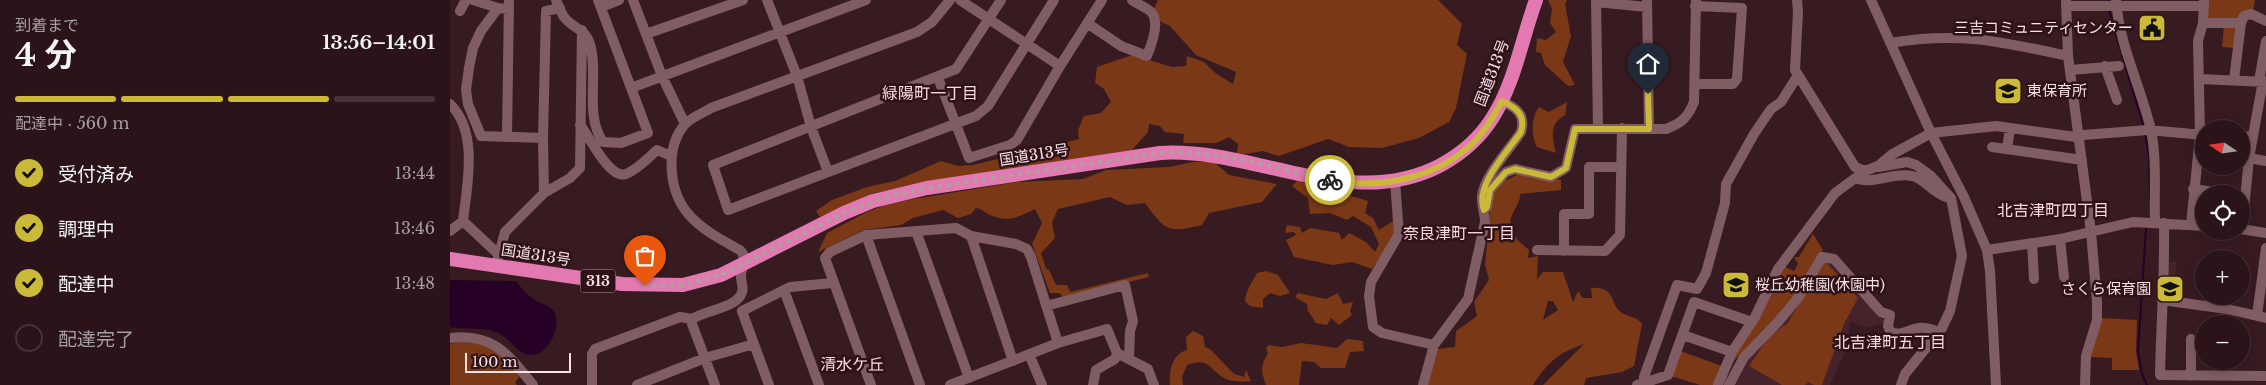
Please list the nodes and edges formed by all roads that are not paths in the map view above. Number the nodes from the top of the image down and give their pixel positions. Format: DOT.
graph roads {
  1 [pos="466,0"];
  2 [pos="473,0"];
  3 [pos="619,0"];
  4 [pos="633,0"];
  5 [pos="744,0"];
  6 [pos="767,0"];
  7 [pos="866,0"];
  8 [pos="950,0"];
  9 [pos="960,0"];
  10 [pos="1001,0"];
  11 [pos="1054,0"];
  12 [pos="1102,0"];
  13 [pos="1132,0"];
  14 [pos="1536,0"];
  15 [pos="1797,0"];
  16 [pos="1871,0"];
  17 [pos="1596,1"];
  18 [pos="600,3"];
  19 [pos="1696,3"];
  20 [pos="2066,3"];
  21 [pos="2204,3"];
  22 [pos="558,4"];
  23 [pos="1647,4"];
  24 [pos="2113,5"];
  25 [pos="505,6"];
  26 [pos="460,11"];
  27 [pos="988,20"];
  28 [pos="2266,21"];
  29 [pos="2241,22"];
  30 [pos="2203,23"];
  31 [pos="1087,24"];
  32 [pos="582,30"];
  33 [pos="646,34"];
  34 [pos="779,34"];
  35 [pos="2266,41"];
  36 [pos="1890,43"];
  37 [pos="1026,44"];
  38 [pos="2068,56"];
  39 [pos="1060,66"];
  40 [pos="2105,66"];
  41 [pos="2119,66"];
  42 [pos="2074,70"];
  43 [pos="1798,75"];
  44 [pos="662,76"];
  45 [pos="797,76"];
  46 [pos="938,78"];
  47 [pos="2200,79"];
  48 [pos="2234,80"];
  49 [pos="2263,81"];
  50 [pos="1695,84"];
  51 [pos="631,88"];
  52 [pos="467,98"];
  53 [pos="2117,100"];
  54 [pos="1502,101"];
  55 [pos="450,104"];
  56 [pos="2201,120"];
  57 [pos="685,124"];
  58 [pos="956,124"];
  59 [pos="580,125"];
  60 [pos="811,127"];
  61 [pos="1598,127"];
  62 [pos="1622,128"];
  63 [pos="2010,128"];
  64 [pos="1649,129"];
  65 [pos="2146,131"];
  66 [pos="1931,133"];
  67 [pos="466,134"];
  68 [pos="648,134"];
  69 [pos="2195,134"];
  70 [pos="2080,135"];
  71 [pos="2250,137"];
  72 [pos="2253,137"];
  73 [pos="507,138"];
  74 [pos="543,138"];
  75 [pos="1992,147"];
  76 [pos="2007,149"];
  77 [pos="657,150"];
  78 [pos="2250,153"];
  79 [pos="671,156"];
  80 [pos="2250,158"];
  81 [pos="2082,160"];
  82 [pos="2266,161"];
  83 [pos="1878,166"];
  84 [pos="1621,167"];
  85 [pos="1865,171"];
  86 [pos="828,172"];
  87 [pos="2195,175"];
  88 [pos="1857,179"];
  89 [pos="1395,181"];
  90 [pos="2193,189"];
  91 [pos="544,193"];
  92 [pos="1964,197"];
  93 [pos="1951,198"];
  94 [pos="1484,210"];
  95 [pos="463,221"];
  96 [pos="2160,223"];
  97 [pos="2191,226"];
  98 [pos="2195,226"];
  99 [pos="2250,230"];
  100 [pos="450,231"];
  101 [pos="916,231"];
  102 [pos="2091,232"];
  103 [pos="2266,233"];
  104 [pos="866,235"];
  105 [pos="971,236"];
  106 [pos="2060,239"];
  107 [pos="2032,244"];
  108 [pos="2266,248"];
  109 [pos="1536,250"];
  110 [pos="1564,250"];
  111 [pos="1987,250"];
  112 [pos="450,259"];
  113 [pos="497,260"];
  114 [pos="743,265"];
  115 [pos="2064,277"];
  116 [pos="2034,279"];
  117 [pos="832,283"];
  118 [pos="1697,289"];
  119 [pos="784,290"];
  120 [pos="2162,300"];
  121 [pos="1694,302"];
  122 [pos="1046,306"];
  123 [pos="2261,317"];
  124 [pos="692,319"];
  125 [pos="1752,322"];
  126 [pos="1940,332"];
  127 [pos="1682,335"];
  128 [pos="450,338"];
  129 [pos="2191,339"];
  130 [pos="1058,343"];
  131 [pos="754,344"];
  132 [pos="1434,345"];
  133 [pos="1732,352"];
  134 [pos="1117,353"];
  135 [pos="1029,354"];
  136 [pos="705,358"];
  137 [pos="1129,359"];
  138 [pos="1012,361"];
  139 [pos="2191,376"];
  140 [pos="2266,376"];
  141 [pos="969,378"];
  142 [pos="657,382"];
  143 [pos="1639,384"];
  144 [pos="533,385"];
  145 [pos="592,385"];
  146 [pos="637,385"];
  147 [pos="715,385"];
  148 [pos="769,385"];
  149 [pos="818,385"];
  150 [pos="871,385"];
  151 [pos="920,385"];
  152 [pos="950,385"];
  153 [pos="1042,385"];
  154 [pos="1093,385"];
  155 [pos="1154,385"];
  156 [pos="1423,385"];
  157 [pos="1718,385"];
  158 [pos="1728,385"];
  159 [pos="1901,385"];
  160 [pos="1996,385"];
  161 [pos="2085,385"];
  1 -- 26 [label="street"];
  2 -- 25 [label="street"];
  3 -- 18 [label="street"];
  4 -- 33 [label="street"];
  5 -- 33 [label="street"];
  6 -- 34 [label="street"];
  7 -- 34 [label="street"];
  8 -- 45 [label="street"];
  9 -- 27 [label="street"];
  10 -- 27 [label="street"];
  11 -- 37 [label="street"];
  12 -- 31 [label="street"];
  13 -- 31 [label="street"];
  14 -- 54 [label="highway, 国道313号 / 313"];
  15 -- 43 [label="street"];
  16 -- 36 [label="street"];
  17 -- 23 [label="street"];
  17 -- 61 [label="street"];
  18 -- 51 [label="street"];
  19 -- 50 [label="street"];
  19 -- 50 [label="street"];
  20 -- 24 [label="street"];
  20 -- 38 [label="street"];
  21 -- 24 [label="street"];
  21 -- 30 [label="street"];
  22 -- 32 [label="street"];
  22 -- 74 [label="street"];
  23 -- 64 [label="street"];
  24 -- 65 [label="street"];
  25 -- 52 [label="street"];
  25 -- 73 [label="street"];
  27 -- 37 [label="street"];
  27 -- 46 [label="street"];
  28 -- 29 [label="street"];
  29 -- 30 [label="street"];
  29 -- 48 [label="street"];
  30 -- 47 [label="street"];
  31 -- 39 [label="street"];
  32 -- 59 [label="street"];
  32 -- 68 [label="street"];
  33 -- 44 [label="street"];
  34 -- 44 [label="street"];
  34 -- 45 [label="street"];
  35 -- 49 [label="street"];
  36 -- 38 [label="street"];
  36 -- 66 [label="street"];
  37 -- 39 [label="street"];
  37 -- 58 [label="street"];
  38 -- 42 [label="street"];
  39 -- 58 [label="street"];
  40 -- 41 [label="street"];
  40 -- 42 [label="street"];
  40 -- 53 [label="street"];
  42 -- 70 [label="street"];
  43 -- 85 [label="street"];
  43 -- 118 [label="street"];
  44 -- 51 [label="street"];
  44 -- 57 [label="street"];
  45 -- 57 [label="street"];
  45 -- 60 [label="street"];
  46 -- 58 [label="street"];
  46 -- 60 [label="street"];
  47 -- 48 [label="street"];
  47 -- 56 [label="street"];
  48 -- 49 [label="street"];
  49 -- 72 [label="street"];
  50 -- 64 [label="street"];
  51 -- 68 [label="street"];
  52 -- 67 [label="street"];
  52 -- 73 [label="street"];
  54 -- 89 [label="highway, 国道313号 / 313"];
  54 -- 94 [label="street"];
  55 -- 67 [label="street"];
  57 -- 79 [label="street"];
  58 -- 86 [label="street"];
  59 -- 77 [label="street"];
  59 -- 91 [label="street"];
  60 -- 86 [label="street"];
  60 -- 86 [label="street"];
  61 -- 62 [label="street"];
  61 -- 94 [label="street"];
  62 -- 64 [label="street"];
  62 -- 84 [label="street"];
  63 -- 66 [label="street"];
  63 -- 70 [label="street"];
  63 -- 76 [label="street"];
  65 -- 69 [label="street"];
  65 -- 70 [label="street"];
  65 -- 96 [label="street"];
  66 -- 83 [label="street"];
  66 -- 92 [label="street"];
  67 -- 95 [label="street"];
  68 -- 77 [label="street"];
  70 -- 81 [label="street"];
  71 -- 72 [label="street"];
  72 -- 78 [label="street"];
  73 -- 74 [label="street"];
  74 -- 91 [label="street"];
  75 -- 76 [label="street"];
  76 -- 81 [label="street"];
  77 -- 79 [label="street"];
  79 -- 114 [label="street"];
  80 -- 82 [label="street"];
  81 -- 102 [label="street"];
  83 -- 85 [label="street"];
  83 -- 93 [label="street"];
  84 -- 110 [label="street"];
  84 -- 110 [label="street"];
  85 -- 88 [label="street"];
  87 -- 90 [label="street"];
  88 -- 93 [label="street"];
  88 -- 125 [label="street"];
  89 -- 114 [label="highway, 国道313号 / 313"];
  89 -- 132 [label="street"];
  90 -- 97 [label="street"];
  91 -- 113 [label="street"];
  92 -- 93 [label="street"];
  92 -- 111 [label="street"];
  93 -- 126 [label="street"];
  94 -- 132 [label="street"];
  95 -- 100 [label="street"];
  95 -- 113 [label="street"];
  96 -- 97 [label="street"];
  96 -- 102 [label="street"];
  96 -- 120 [label="street"];
  97 -- 98 [label="street"];
  99 -- 103 [label="street"];
  101 -- 104 [label="street"];
  101 -- 105 [label="street"];
  101 -- 141 [label="street"];
  102 -- 106 [label="street"];
  102 -- 161 [label="street"];
  104 -- 117 [label="street"];
  104 -- 151 [label="street"];
  105 -- 122 [label="street"];
  105 -- 138 [label="street"];
  106 -- 107 [label="street"];
  106 -- 115 [label="street"];
  107 -- 111 [label="street"];
  107 -- 116 [label="street"];
  108 -- 123 [label="street"];
  109 -- 110 [label="street"];
  111 -- 160 [label="street"];
  112 -- 113 [label="highway, 国道313号 / 313"];
  113 -- 114 [label="highway, 国道313号 / 313"];
  114 -- 124 [label="street"];
  117 -- 119 [label="street"];
  117 -- 150 [label="street"];
  118 -- 121 [label="street"];
  118 -- 143 [label="street"];
  119 -- 131 [label="street"];
  119 -- 149 [label="street"];
  120 -- 123 [label="street"];
  120 -- 139 [label="street"];
  121 -- 125 [label="street"];
  121 -- 127 [label="street"];
  122 -- 130 [label="street"];
  122 -- 137 [label="street"];
  124 -- 136 [label="street"];
  124 -- 145 [label="street"];
  125 -- 133 [label="street"];
  126 -- 158 [label="street"];
  126 -- 159 [label="street"];
  127 -- 133 [label="street"];
  127 -- 143 [label="street"];
  128 -- 144 [label="street"];
  129 -- 139 [label="street"];
  130 -- 134 [label="street"];
  130 -- 135 [label="street"];
  131 -- 136 [label="street"];
  131 -- 148 [label="street"];
  132 -- 156 [label="street"];
  133 -- 157 [label="street"];
  134 -- 137 [label="street"];
  134 -- 154 [label="street"];
  135 -- 138 [label="street"];
  135 -- 153 [label="street"];
  136 -- 142 [label="street"];
  136 -- 147 [label="street"];
  137 -- 155 [label="street"];
  138 -- 141 [label="street"];
  139 -- 140 [label="street"];
  141 -- 152 [label="street"];
  142 -- 146 [label="street"];
}
